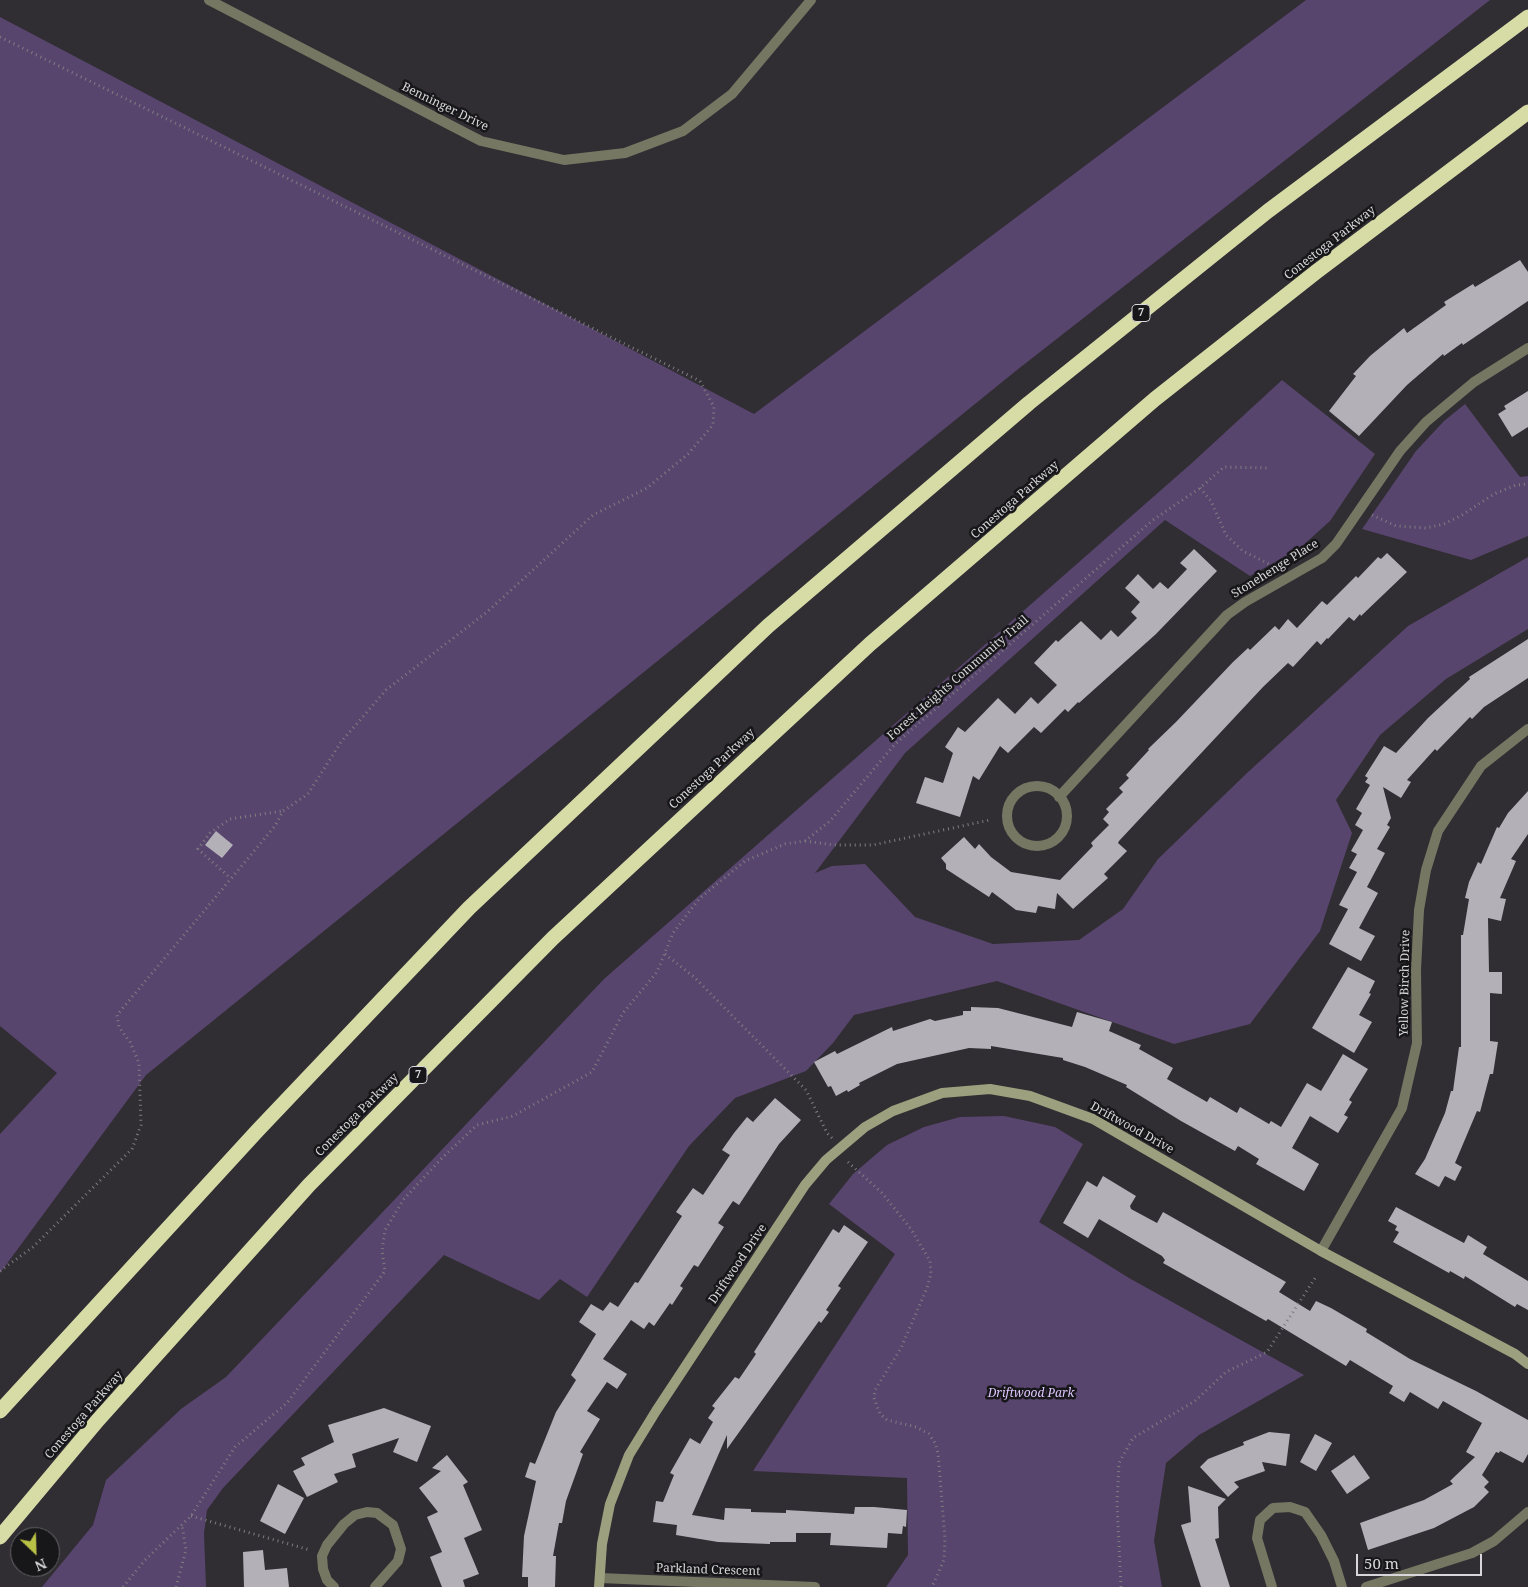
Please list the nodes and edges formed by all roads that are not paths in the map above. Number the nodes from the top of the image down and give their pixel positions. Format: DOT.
graph roads {
  1 [pos="209,0"];
  2 [pos="811,0"];
  3 [pos="1528,17"];
  4 [pos="1528,112"];
  5 [pos="1528,348"];
  6 [pos="1528,730"];
  7 [pos="1059,797"];
  8 [pos="1321,1251"];
  9 [pos="1528,1364"];
  10 [pos="0,1411"];
  11 [pos="1528,1512"];
  12 [pos="0,1537"];
  13 [pos="599,1582"];
  14 [pos="334,1587"];
  15 [pos="375,1587"];
  16 [pos="815,1587"];
  17 [pos="1272,1587"];
  18 [pos="1342,1587"];
  19 [pos="1366,1587"];
  1 -- 2 [label="street, Benninger Drive"];
  3 -- 10 [label="highway, 7"];
  4 -- 12 [label="highway, Conestoga Parkway / 7"];
  5 -- 7 [label="street, Stonehenge Place"];
  6 -- 8 [label="street, Yellow Birch Drive"];
  7 -- 7 [label="street"];
  8 -- 9 [label="street, Driftwood Drive"];
  8 -- 13 [label="street, Driftwood Drive"];
  11 -- 19 [label="street"];
  13 -- 16 [label="street, Parkland Crescent"];
  14 -- 15 [label="street"];
  17 -- 18 [label="street"];
}
